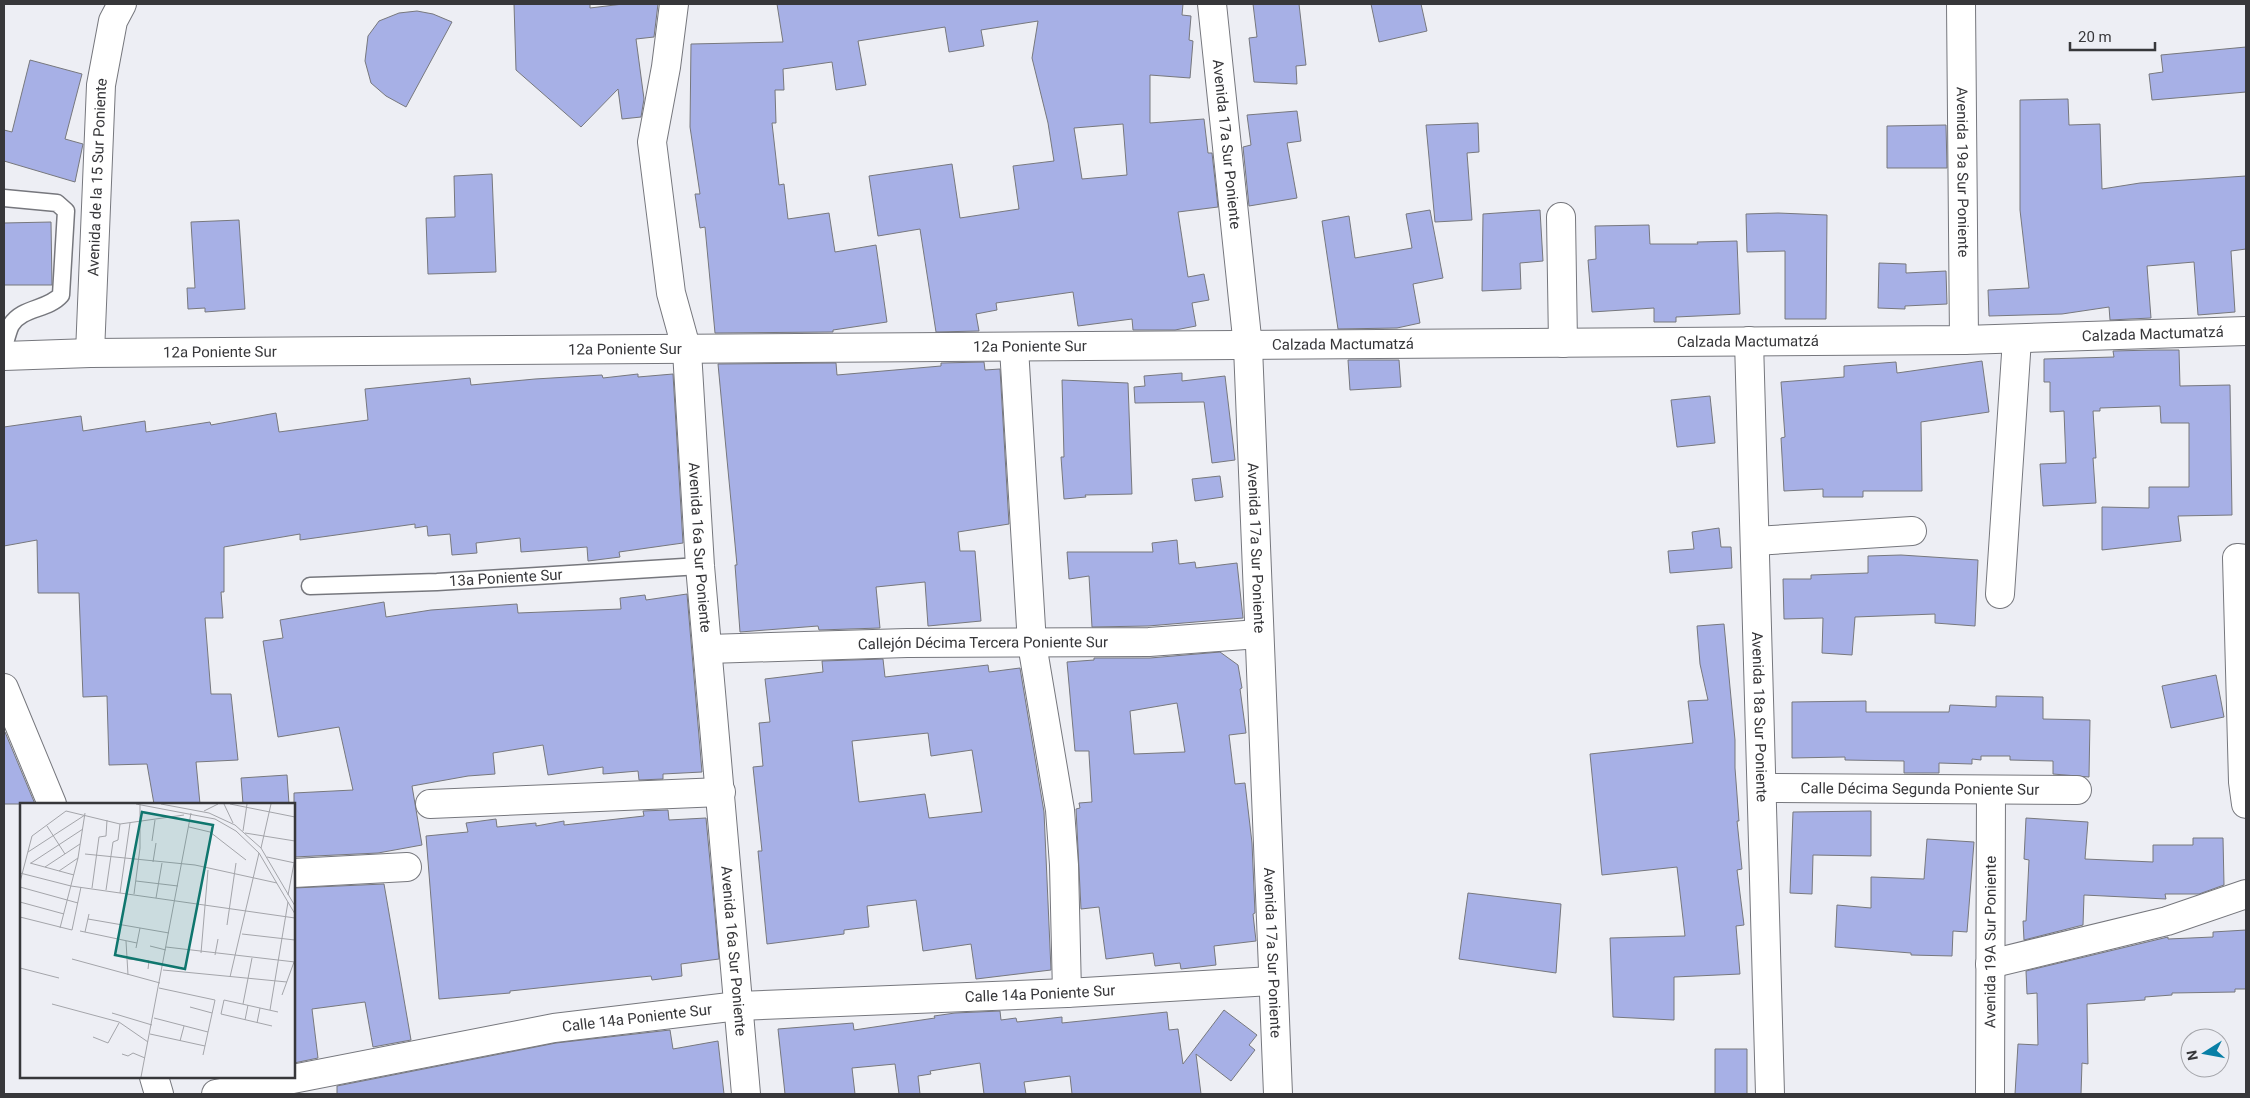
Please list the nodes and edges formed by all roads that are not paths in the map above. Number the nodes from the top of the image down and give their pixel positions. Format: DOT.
graph roads {
  1 [pos="122,4"];
  2 [pos="674,4"];
  3 [pos="1212,4"];
  4 [pos="1961,4"];
  5 [pos="4,198"];
  6 [pos="1561,217"];
  7 [pos="2246,331"];
  8 [pos="2017,339"];
  9 [pos="1964,340"];
  10 [pos="1749,341"];
  11 [pos="1563,343"];
  12 [pos="4,347"];
  13 [pos="1248,347"];
  14 [pos="1014,348"];
  15 [pos="687,351"];
  16 [pos="90,353"];
  17 [pos="4,356"];
  18 [pos="1912,531"];
  19 [pos="1755,541"];
  20 [pos="2246,559"];
  21 [pos="700,566"];
  22 [pos="310,586"];
  23 [pos="2000,594"];
  24 [pos="1259,634"];
  25 [pos="1032,644"];
  26 [pos="708,649"];
  27 [pos="4,688"];
  28 [pos="1762,788"];
  29 [pos="1991,790"];
  30 [pos="2078,790"];
  31 [pos="720,792"];
  32 [pos="52,803"];
  33 [pos="430,804"];
  34 [pos="2246,804"];
  35 [pos="407,867"];
  36 [pos="295,873"];
  37 [pos="2246,894"];
  38 [pos="1990,964"];
  39 [pos="1272,981"];
  40 [pos="1067,993"];
  41 [pos="738,1006"];
  42 [pos="154,1078"];
  43 [pos="159,1094"];
  44 [pos="216,1094"];
  45 [pos="746,1094"];
  46 [pos="1278,1094"];
  47 [pos="1770,1094"];
  48 [pos="1990,1094"];
  1 -- 16 [label="street, Avenida de la 15 Sur Poniente"];
  2 -- 15 [label="street, Avenida 16a Sur Poniente"];
  3 -- 13 [label="street, Avenida 17a Sur Poniente"];
  4 -- 9 [label="street, Avenida 19a Sur Poniente"];
  5 -- 12 [label="lane"];
  6 -- 11 [label="street"];
  7 -- 8 [label="street, Calzada Mactumatzá"];
  8 -- 9 [label="street, Calzada Mactumatzá"];
  8 -- 23 [label="street"];
  9 -- 10 [label="street, Calzada Mactumatzá"];
  10 -- 11 [label="street, Calzada Mactumatzá"];
  10 -- 19 [label="street, Avenida 18a Sur Poniente"];
  11 -- 13 [label="street, Calzada Mactumatzá"];
  13 -- 14 [label="street, 12a Poniente Sur"];
  13 -- 24 [label="street, Avenida 17a Sur Poniente"];
  14 -- 15 [label="street, 12a Poniente Sur"];
  14 -- 25 [label="street"];
  15 -- 16 [label="street, 12a Poniente Sur"];
  15 -- 21 [label="street, Avenida 16a Sur Poniente"];
  16 -- 17 [label="street, 12a Poniente Sur"];
  18 -- 19 [label="street"];
  19 -- 28 [label="street, Avenida 18a Sur Poniente"];
  20 -- 34 [label="street"];
  21 -- 22 [label="lane, 13a Poniente Sur"];
  21 -- 26 [label="street, Avenida 16a Sur Poniente"];
  24 -- 25 [label="street, Callejón Décima Tercera Poniente Sur"];
  24 -- 39 [label="street, Avenida 17a Sur Poniente"];
  25 -- 26 [label="street, Callejón Décima Tercera Poniente Sur"];
  25 -- 40 [label="street"];
  26 -- 31 [label="street, Avenida 16a Sur Poniente"];
  27 -- 32 [label="street"];
  28 -- 29 [label="street, Calle Décima Segunda Poniente Sur"];
  28 -- 47 [label="street, Avenida 18a Sur Poniente"];
  29 -- 30 [label="street, Calle Décima Segunda Poniente Sur"];
  29 -- 38 [label="street, Avenida 19A Sur Poniente"];
  31 -- 33 [label="street"];
  31 -- 41 [label="street, Avenida 16a Sur Poniente"];
  35 -- 36 [label="street"];
  37 -- 38 [label="street"];
  38 -- 48 [label="street, Avenida 19A Sur Poniente"];
  39 -- 40 [label="street, Calle 14a Poniente Sur"];
  39 -- 46 [label="street, Avenida 17a Sur Poniente"];
  40 -- 41 [label="street, Calle 14a Poniente Sur"];
  41 -- 44 [label="street, Calle 14a Poniente Sur"];
  41 -- 45 [label="street, Avenida 16a Sur Poniente"];
  42 -- 43 [label="street"];
}
